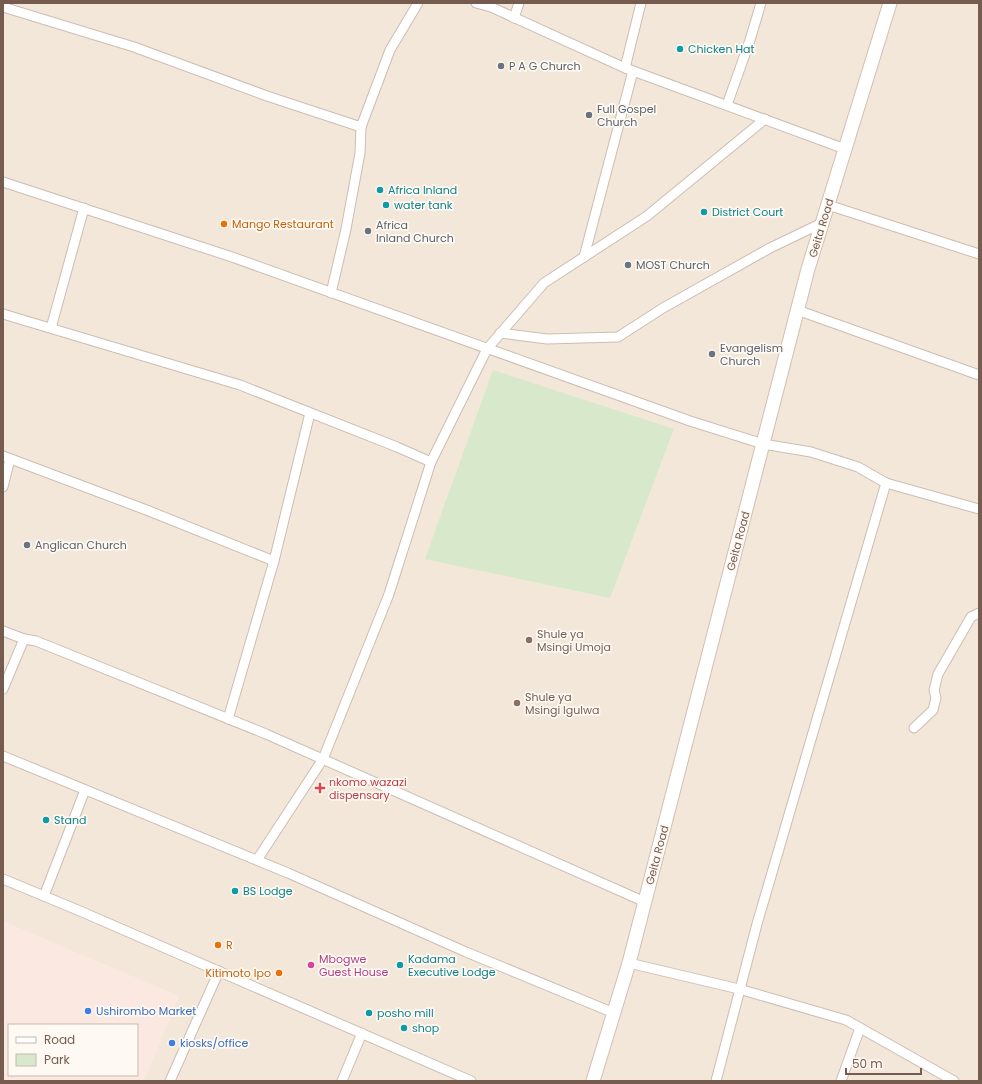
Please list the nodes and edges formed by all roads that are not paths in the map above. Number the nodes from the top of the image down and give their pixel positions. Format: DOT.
graph roads {
  1 [pos="418,3"];
  2 [pos="476,3"];
  3 [pos="519,3"];
  4 [pos="640,3"];
  5 [pos="761,3"];
  6 [pos="890,3"];
  7 [pos="3,7"];
  8 [pos="514,18"];
  9 [pos="629,69"];
  10 [pos="727,105"];
  11 [pos="765,119"];
  12 [pos="361,127"];
  13 [pos="845,148"];
  14 [pos="3,182"];
  15 [pos="828,205"];
  16 [pos="84,208"];
  17 [pos="822,223"];
  18 [pos="979,254"];
  19 [pos="584,257"];
  20 [pos="331,293"];
  21 [pos="797,310"];
  22 [pos="3,314"];
  23 [pos="51,328"];
  24 [pos="500,333"];
  25 [pos="487,349"];
  26 [pos="979,375"];
  27 [pos="310,413"];
  28 [pos="763,444"];
  29 [pos="6,458"];
  30 [pos="431,462"];
  31 [pos="886,483"];
  32 [pos="3,487"];
  33 [pos="979,509"];
  34 [pos="274,561"];
  35 [pos="979,613"];
  36 [pos="3,631"];
  37 [pos="24,639"];
  38 [pos="3,689"];
  39 [pos="228,719"];
  40 [pos="914,728"];
  41 [pos="3,756"];
  42 [pos="323,759"];
  43 [pos="85,790"];
  44 [pos="257,860"];
  45 [pos="3,879"];
  46 [pos="44,896"];
  47 [pos="645,902"];
  48 [pos="629,963"];
  49 [pos="219,971"];
  50 [pos="740,989"];
  51 [pos="614,1013"];
  52 [pos="860,1028"];
  53 [pos="362,1033"];
  54 [pos="170,1081"];
  55 [pos="342,1081"];
  56 [pos="471,1081"];
  57 [pos="593,1081"];
  58 [pos="716,1081"];
  59 [pos="841,1081"];
  60 [pos="954,1081"];
  1 -- 12 [label="street"];
  2 -- 8 [label="street"];
  3 -- 8 [label="street"];
  4 -- 9 [label="street"];
  5 -- 10 [label="street"];
  6 -- 13 [label="main road, Geita Road"];
  7 -- 12 [label="street"];
  8 -- 9 [label="street"];
  9 -- 10 [label="street"];
  9 -- 19 [label="street"];
  10 -- 11 [label="street"];
  11 -- 13 [label="street"];
  11 -- 19 [label="street"];
  12 -- 20 [label="street"];
  13 -- 15 [label="main road, Geita Road"];
  14 -- 16 [label="street"];
  15 -- 17 [label="main road, Geita Road"];
  15 -- 18 [label="street"];
  16 -- 20 [label="street"];
  16 -- 23 [label="street"];
  17 -- 21 [label="main road, Geita Road"];
  17 -- 24 [label="street"];
  19 -- 24 [label="street"];
  20 -- 25 [label="street"];
  21 -- 26 [label="street"];
  21 -- 28 [label="main road, Geita Road"];
  22 -- 23 [label="street"];
  23 -- 27 [label="street"];
  24 -- 25 [label="street"];
  25 -- 28 [label="street"];
  25 -- 30 [label="street"];
  27 -- 30 [label="street"];
  27 -- 34 [label="street"];
  28 -- 31 [label="street"];
  28 -- 47 [label="main road, Geita Road"];
  29 -- 32 [label="street"];
  29 -- 34 [label="street"];
  30 -- 42 [label="street"];
  31 -- 33 [label="street"];
  31 -- 50 [label="street"];
  34 -- 39 [label="street"];
  35 -- 40 [label="street"];
  36 -- 37 [label="street"];
  37 -- 38 [label="street"];
  37 -- 39 [label="street"];
  39 -- 42 [label="street"];
  41 -- 43 [label="street"];
  42 -- 44 [label="street"];
  42 -- 47 [label="street"];
  43 -- 44 [label="street"];
  43 -- 46 [label="street"];
  44 -- 51 [label="street"];
  45 -- 46 [label="street"];
  46 -- 49 [label="street"];
  47 -- 48 [label="main road, Geita Road"];
  48 -- 50 [label="street"];
  48 -- 51 [label="main road, Geita Road"];
  49 -- 53 [label="street"];
  49 -- 54 [label="street"];
  50 -- 52 [label="street"];
  50 -- 58 [label="street"];
  51 -- 57 [label="main road, Geita Road"];
  52 -- 59 [label="street"];
  52 -- 60 [label="street"];
  53 -- 55 [label="street"];
  53 -- 56 [label="street"];
}
